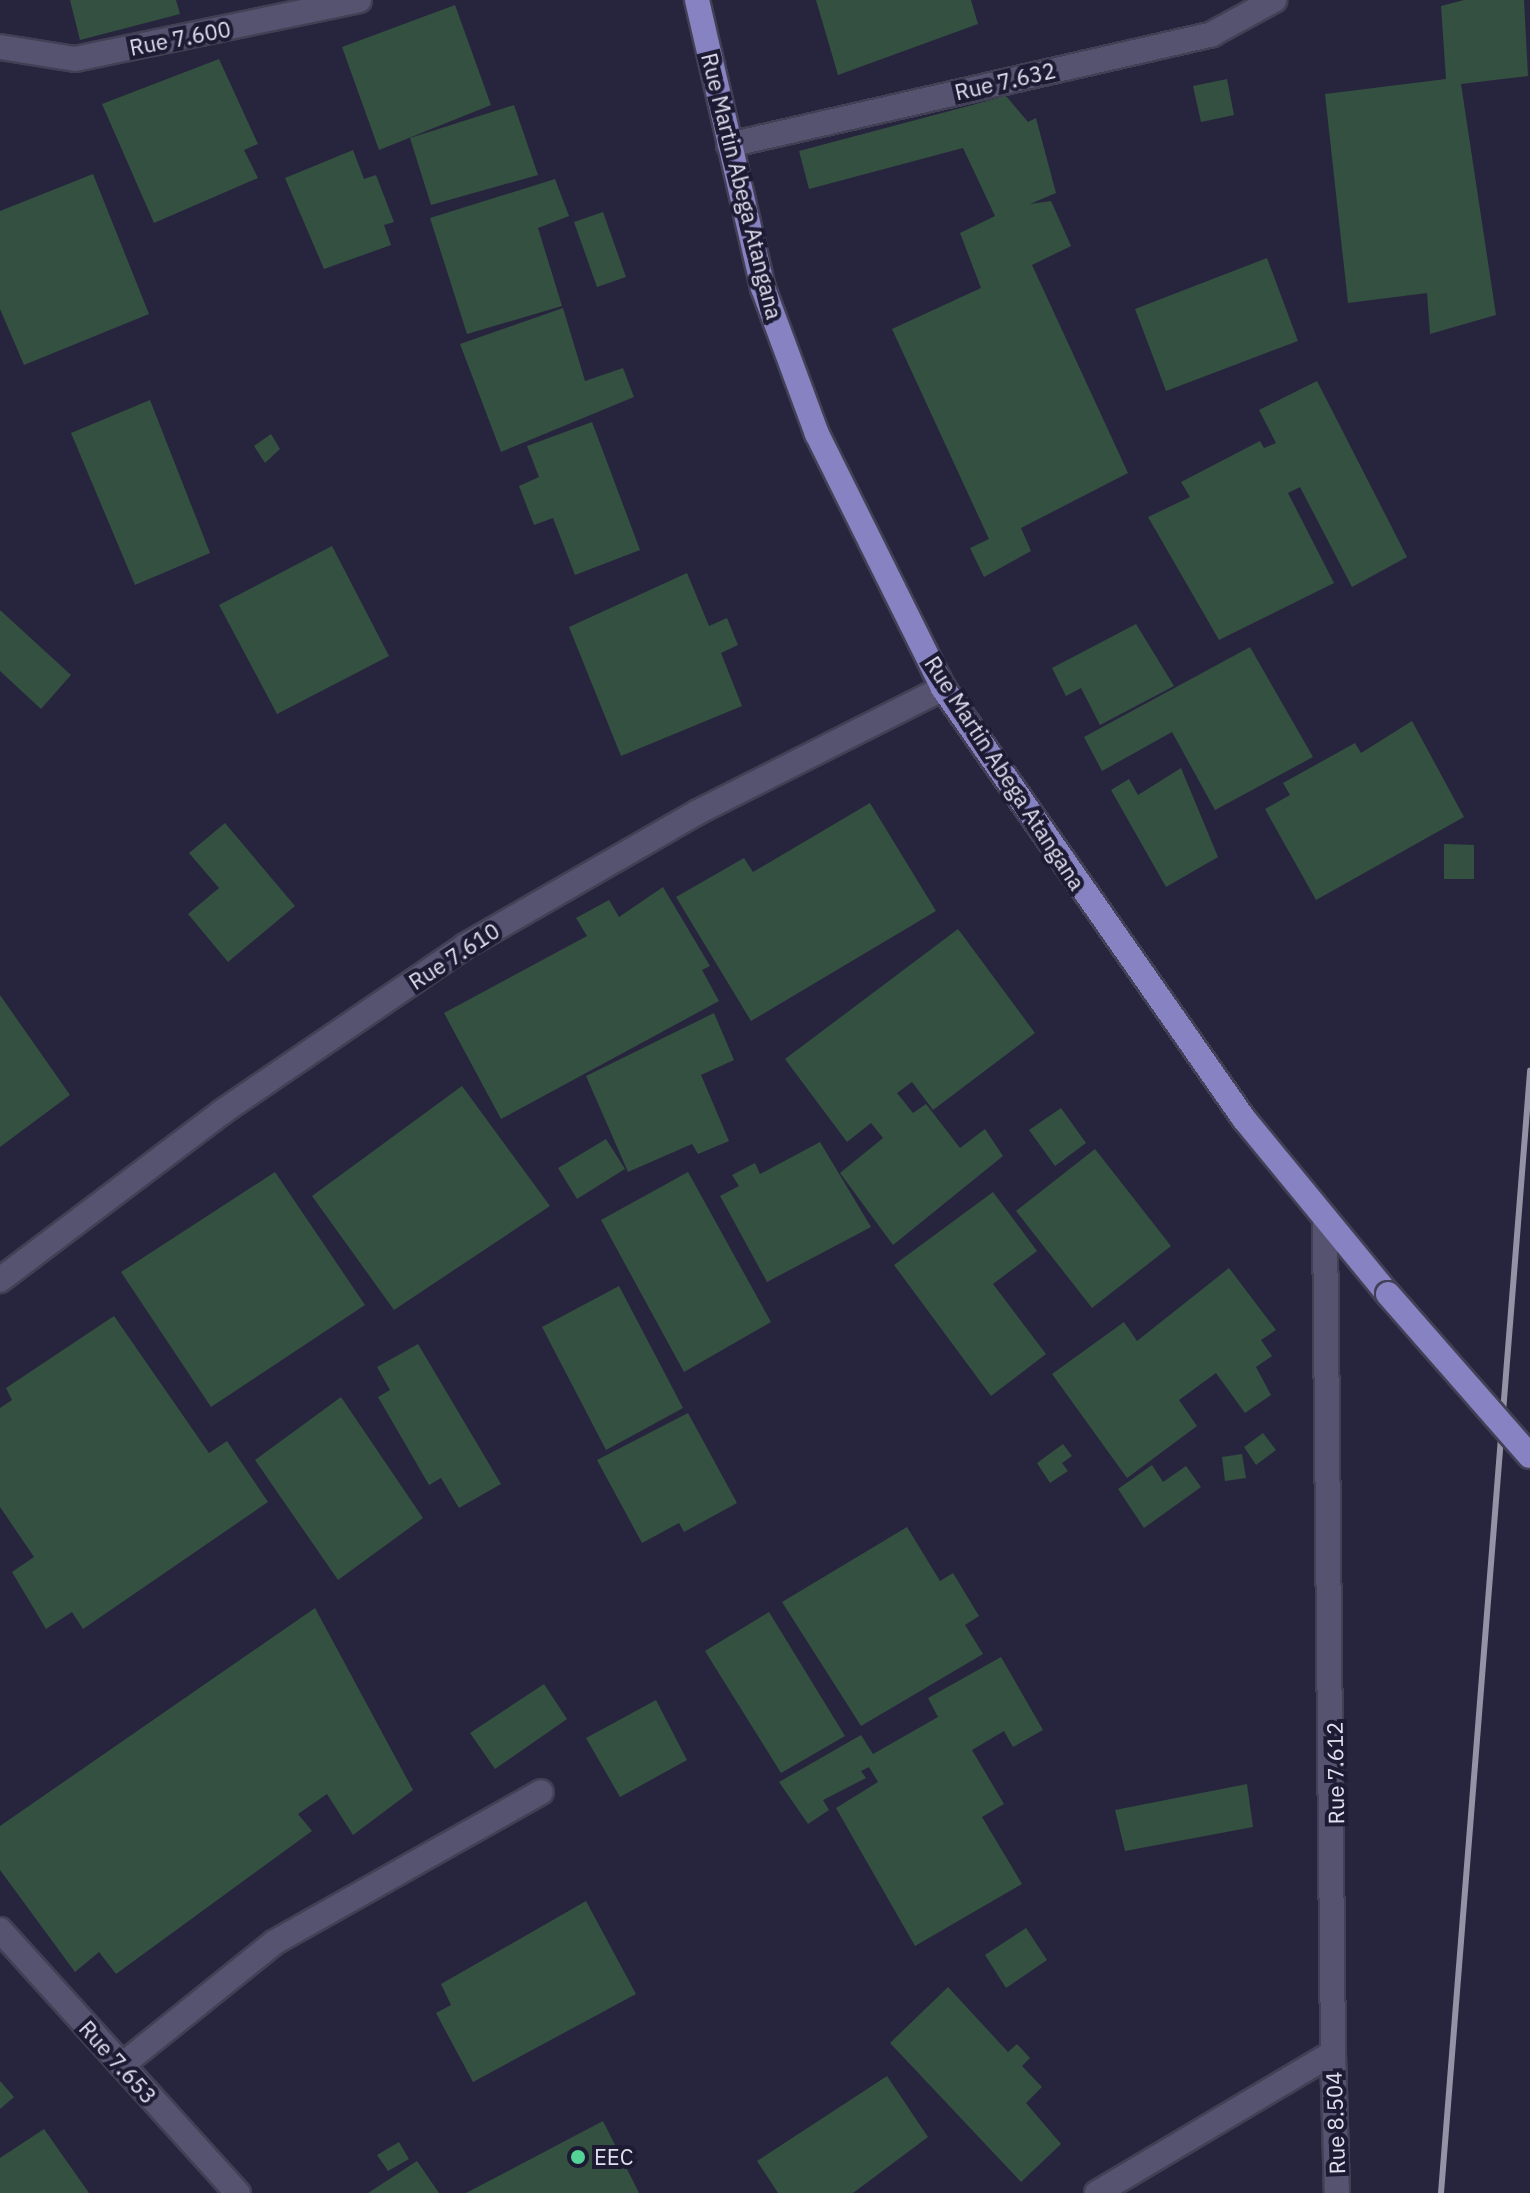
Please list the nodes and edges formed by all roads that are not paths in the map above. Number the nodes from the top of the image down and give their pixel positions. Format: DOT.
graph roads {
  1 [pos="359,0"];
  2 [pos="697,0"];
  3 [pos="1274,0"];
  4 [pos="0,47"];
  5 [pos="729,145"];
  6 [pos="943,688"];
  7 [pos="1325,1218"];
  8 [pos="0,1280"];
  9 [pos="1530,1456"];
  10 [pos="541,1792"];
  11 [pos="0,1930"];
  12 [pos="1333,2053"];
  13 [pos="122,2065"];
  14 [pos="238,2193"];
  15 [pos="1097,2193"];
  16 [pos="1337,2193"];
  1 -- 4 [label="street, Rue 7.600"];
  2 -- 5 [label="main road, Rue Martin Abega Atangana"];
  3 -- 5 [label="street, Rue 7.632"];
  5 -- 6 [label="main road, Rue Martin Abega Atangana"];
  6 -- 7 [label="main road, Rue Martin Abega Atangana"];
  6 -- 8 [label="street, Rue 7.610"];
  7 -- 9 [label="main road, Rue Martin Abega Atangana, bridge"];
  7 -- 12 [label="street, Rue 7.612"];
  10 -- 13 [label="street"];
  11 -- 13 [label="street, Rue 7.653"];
  12 -- 15 [label="street"];
  12 -- 16 [label="street, Rue 8.504"];
  13 -- 14 [label="street, Rue 7.653"];
}
